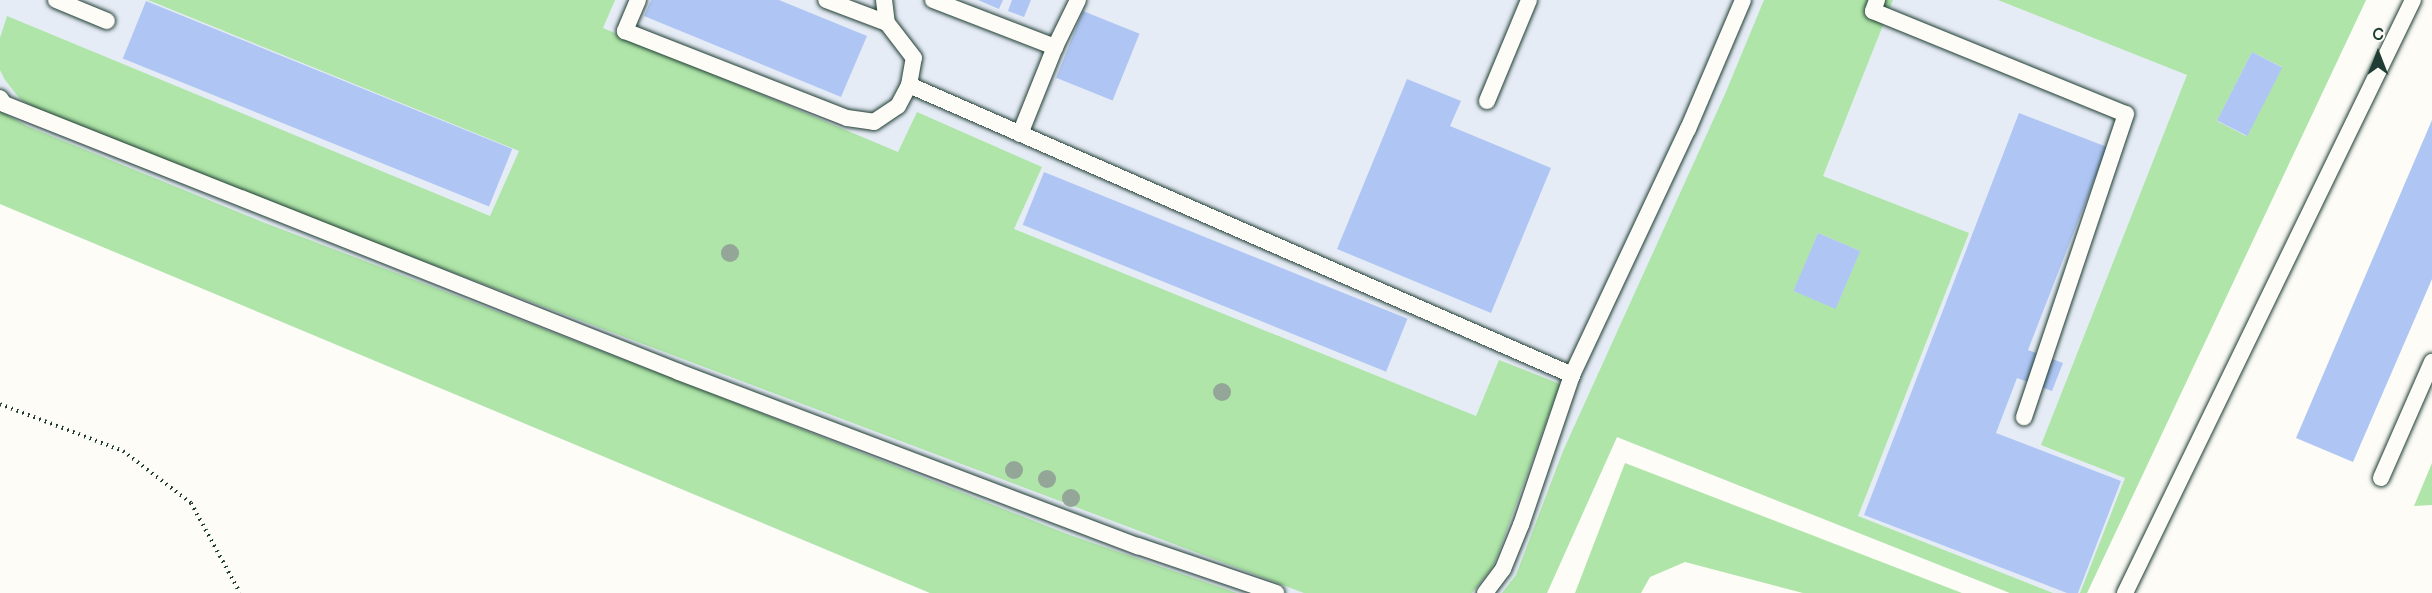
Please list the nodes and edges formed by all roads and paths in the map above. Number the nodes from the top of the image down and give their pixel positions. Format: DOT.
graph roads {
  1 [pos="56,0"];
  2 [pos="638,0"];
  3 [pos="826,0"];
  4 [pos="884,0"];
  5 [pos="933,0"];
  6 [pos="1078,0"];
  7 [pos="1529,0"];
  8 [pos="1743,0"];
  9 [pos="1877,0"];
  10 [pos="2414,0"];
  11 [pos="107,21"];
  12 [pos="887,24"];
  13 [pos="1055,47"];
  14 [pos="909,85"];
  15 [pos="0,98"];
  16 [pos="1487,101"];
  17 [pos="1020,134"];
  18 [pos="2432,362"];
  19 [pos="1572,375"];
  20 [pos="0,404"];
  21 [pos="2024,417"];
  22 [pos="2381,478"];
  23 [pos="240,593"];
  24 [pos="1276,593"];
  25 [pos="1485,593"];
  26 [pos="2125,593"];
  1 -- 11 [label="lane"];
  2 -- 14 [label="lane"];
  3 -- 12 [label="lane"];
  4 -- 12 [label="lane"];
  5 -- 13 [label="lane"];
  6 -- 13 [label="lane"];
  7 -- 16 [label="lane"];
  8 -- 19 [label="lane"];
  9 -- 21 [label="lane"];
  10 -- 26 [label="lane"];
  12 -- 14 [label="lane"];
  13 -- 17 [label="lane"];
  14 -- 17 [label="lane"];
  15 -- 24 [label="lane"];
  17 -- 19 [label="lane"];
  18 -- 22 [label="lane"];
  19 -- 25 [label="lane"];
  20 -- 23 [label="path"];
}
